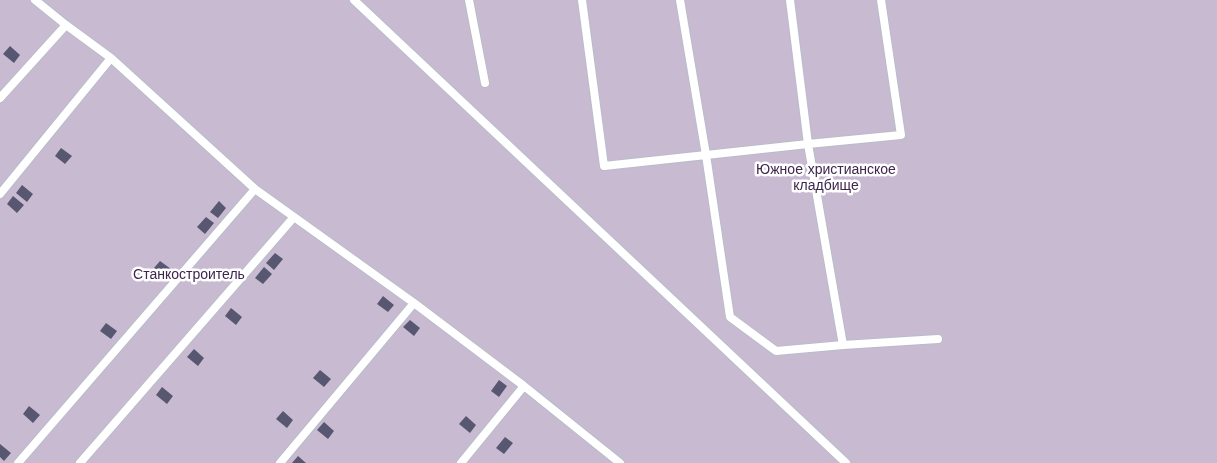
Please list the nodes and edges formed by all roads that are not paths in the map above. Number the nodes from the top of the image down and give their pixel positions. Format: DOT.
graph roads {
  1 [pos="36,0"];
  2 [pos="354,0"];
  3 [pos="469,0"];
  4 [pos="582,0"];
  5 [pos="680,0"];
  6 [pos="790,0"];
  7 [pos="881,0"];
  8 [pos="66,25"];
  9 [pos="112,58"];
  10 [pos="485,83"];
  11 [pos="0,98"];
  12 [pos="808,144"];
  13 [pos="706,155"];
  14 [pos="256,188"];
  15 [pos="0,194"];
  16 [pos="294,217"];
  17 [pos="414,304"];
  18 [pos="938,339"];
  19 [pos="843,345"];
  20 [pos="524,386"];
  21 [pos="18,463"];
  22 [pos="80,463"];
  23 [pos="280,463"];
  24 [pos="461,463"];
  25 [pos="620,463"];
  26 [pos="846,463"];
  1 -- 8 [label="lane"];
  2 -- 26 [label="lane"];
  3 -- 10 [label="lane"];
  4 -- 13 [label="lane"];
  5 -- 13 [label="lane"];
  6 -- 12 [label="lane"];
  7 -- 12 [label="lane"];
  8 -- 9 [label="lane"];
  8 -- 11 [label="lane"];
  9 -- 14 [label="lane"];
  9 -- 15 [label="lane"];
  12 -- 13 [label="lane"];
  12 -- 19 [label="lane"];
  13 -- 19 [label="lane"];
  14 -- 16 [label="lane"];
  14 -- 21 [label="lane"];
  16 -- 17 [label="lane"];
  16 -- 22 [label="lane"];
  17 -- 20 [label="lane"];
  17 -- 23 [label="lane"];
  18 -- 19 [label="lane"];
  20 -- 24 [label="lane"];
  20 -- 25 [label="lane"];
}
